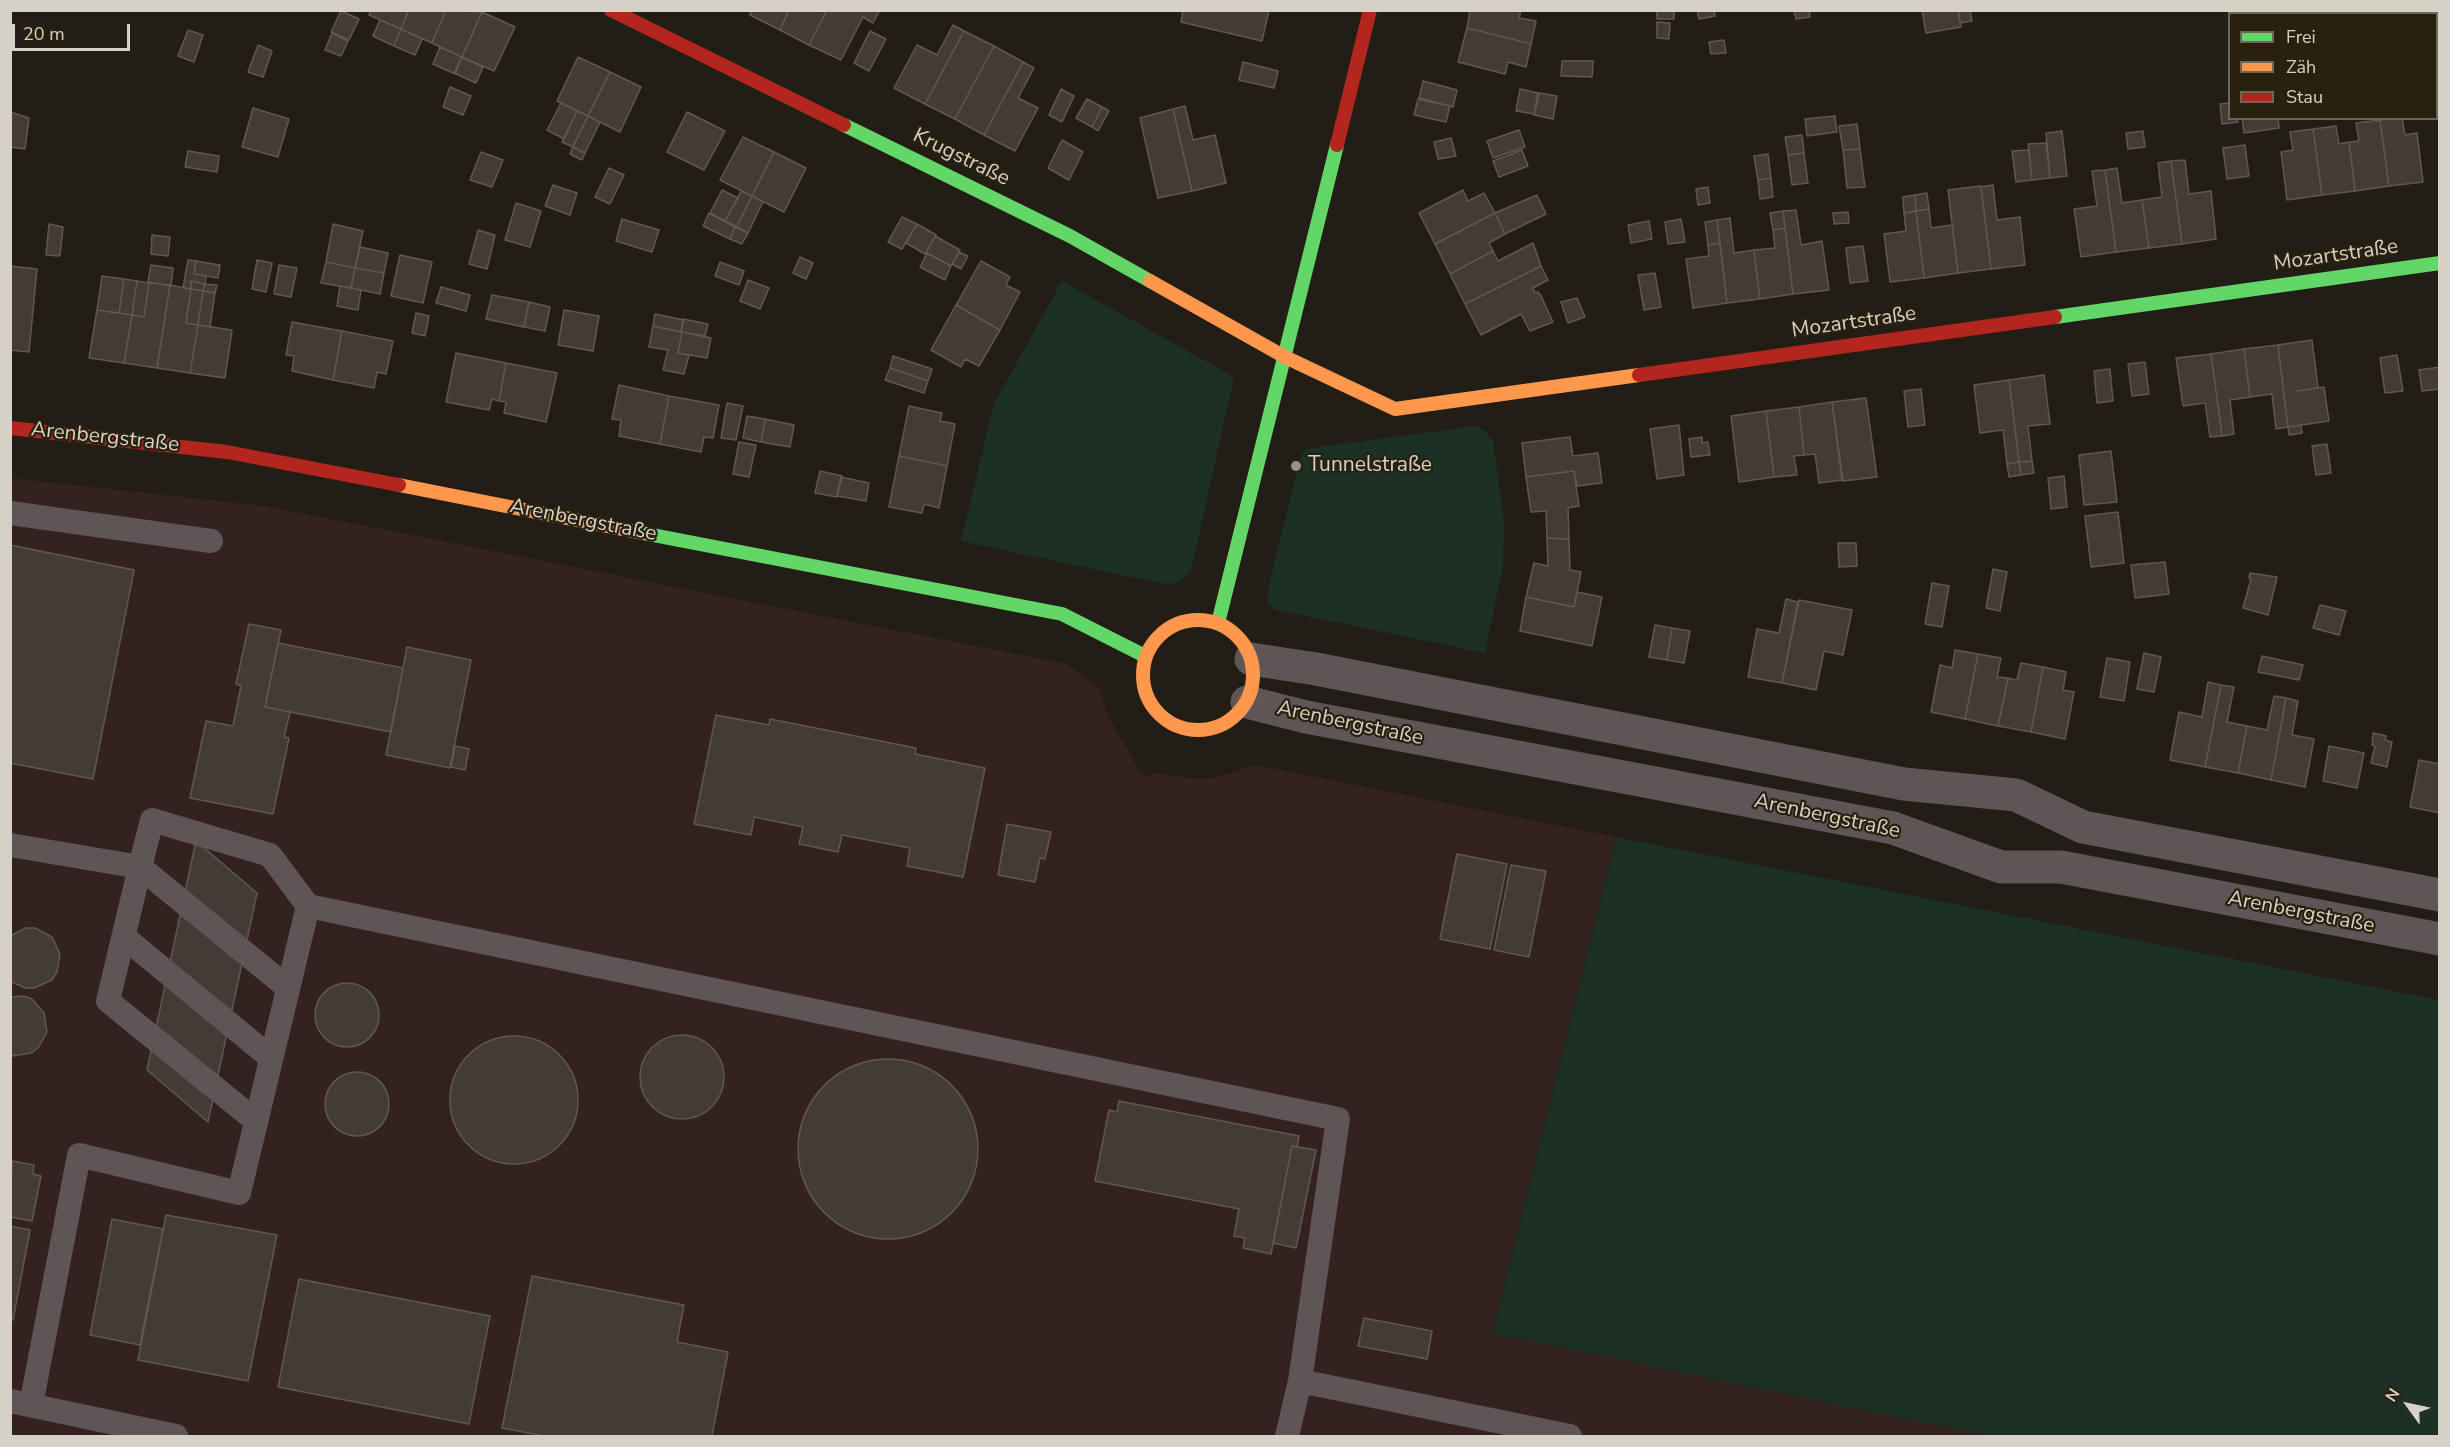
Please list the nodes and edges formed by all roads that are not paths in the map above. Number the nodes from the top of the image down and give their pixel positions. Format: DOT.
graph roads {
  1 [pos="611,10"];
  2 [pos="1370,10"];
  3 [pos="2439,263"];
  4 [pos="1285,357"];
  5 [pos="10,428"];
  6 [pos="10,513"];
  7 [pos="211,541"];
  8 [pos="1218,623"];
  9 [pos="1145,656"];
  10 [pos="1251,658"];
  11 [pos="1247,702"];
  12 [pos="10,845"];
  13 [pos="140,867"];
  14 [pos="2439,895"];
  15 [pos="308,906"];
  16 [pos="124,937"];
  17 [pos="2439,939"];
  18 [pos="288,988"];
  19 [pos="271,1058"];
  20 [pos="256,1121"];
  21 [pos="1300,1381"];
  22 [pos="21,1403"];
  23 [pos="176,1437"];
  24 [pos="1287,1437"];
  25 [pos="1570,1437"];
  1 -- 4 [label="street, Krugstraße"];
  2 -- 4 [label="street"];
  3 -- 4 [label="street, Mozartstraße"];
  4 -- 8 [label="street"];
  5 -- 9 [label="street, Arenbergstraße"];
  6 -- 7 [label="lane"];
  8 -- 9 [label="street"];
  8 -- 10 [label="street"];
  9 -- 11 [label="street, Arenbergstraße"];
  10 -- 11 [label="street, Arenbergstraße"];
  10 -- 14 [label="street, Arenbergstraße"];
  11 -- 17 [label="street, Arenbergstraße"];
  12 -- 13 [label="lane"];
  13 -- 15 [label="lane"];
  13 -- 16 [label="lane"];
  13 -- 18 [label="lane"];
  15 -- 18 [label="lane"];
  15 -- 21 [label="lane"];
  16 -- 19 [label="lane"];
  16 -- 20 [label="lane"];
  18 -- 19 [label="lane"];
  19 -- 20 [label="lane"];
  20 -- 22 [label="lane"];
  21 -- 24 [label="lane"];
  21 -- 25 [label="lane"];
  22 -- 23 [label="lane"];
}
